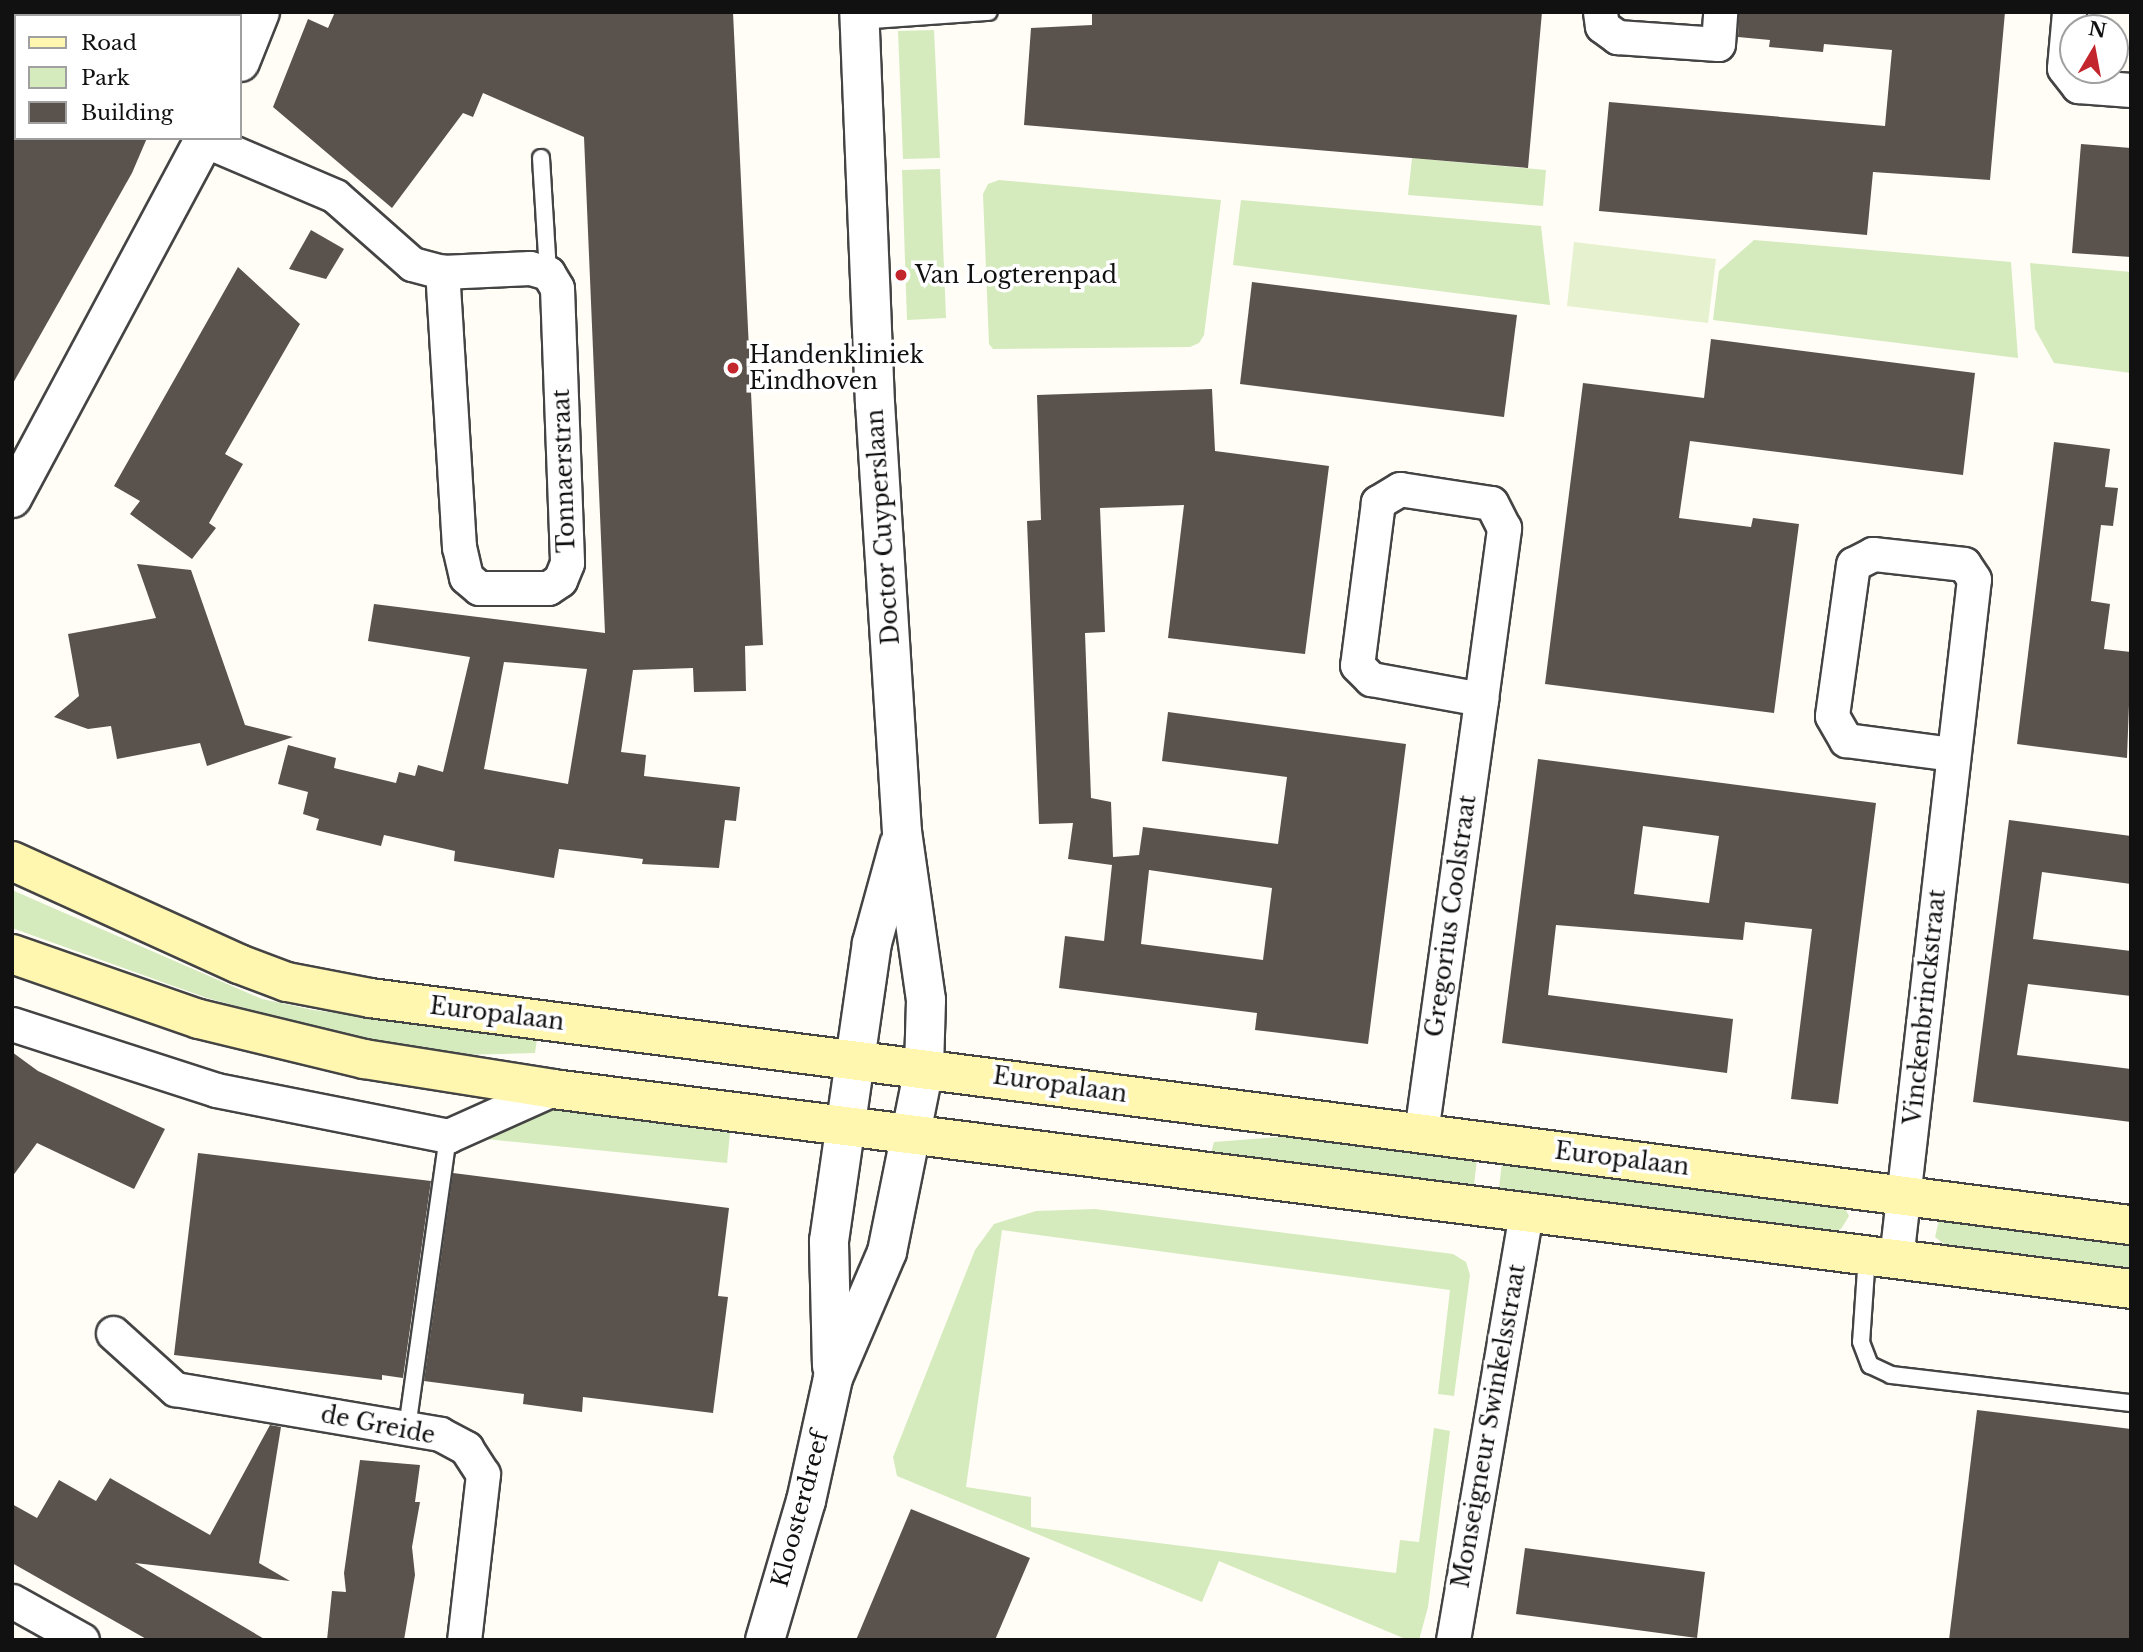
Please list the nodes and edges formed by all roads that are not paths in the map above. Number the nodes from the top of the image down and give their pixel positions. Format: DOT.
graph roads {
  1 [pos="260,12"];
  2 [pos="989,12"];
  3 [pos="1601,12"];
  4 [pos="1720,12"];
  5 [pos="2068,12"];
  6 [pos="859,17"];
  7 [pos="242,57"];
  8 [pos="2131,90"];
  9 [pos="204,140"];
  10 [pos="207,140"];
  11 [pos="541,158"];
  12 [pos="442,272"];
  13 [pos="548,273"];
  14 [pos="12,498"];
  15 [pos="1481,699"];
  16 [pos="1953,754"];
  17 [pos="902,832"];
  18 [pos="12,861"];
  19 [pos="12,954"];
  20 [pos="12,1024"];
  21 [pos="856,1059"];
  22 [pos="924,1068"];
  23 [pos="553,1089"];
  24 [pos="846,1126"];
  25 [pos="1421,1133"];
  26 [pos="911,1134"];
  27 [pos="448,1136"];
  28 [pos="1905,1196"];
  29 [pos="1526,1212"];
  30 [pos="2131,1225"];
  31 [pos="1882,1257"];
  32 [pos="2131,1289"];
  33 [pos="113,1334"];
  34 [pos="833,1378"];
  35 [pos="2131,1403"];
  36 [pos="407,1428"];
  37 [pos="12,1601"];
  38 [pos="82,1640"];
  39 [pos="464,1640"];
  40 [pos="765,1640"];
  41 [pos="1453,1640"];
  1 -- 7 [label="street"];
  2 -- 6 [label="lane"];
  3 -- 4 [label="street"];
  5 -- 8 [label="street"];
  6 -- 17 [label="street, Doctor Cuyperslaan"];
  9 -- 14 [label="street"];
  10 -- 12 [label="street"];
  11 -- 13 [label="lane"];
  12 -- 13 [label="street"];
  12 -- 13 [label="street, Tonnaerstraat"];
  15 -- 15 [label="street, Gregorius Coolstraat"];
  15 -- 25 [label="street, Gregorius Coolstraat"];
  16 -- 16 [label="street, Vinckenbrinckstraat"];
  16 -- 28 [label="street, Vinckenbrinckstraat"];
  17 -- 21 [label="street, Doctor Cuyperslaan"];
  17 -- 22 [label="street, Doctor Cuyperslaan"];
  18 -- 21 [label="main road, Europalaan"];
  19 -- 23 [label="main road"];
  20 -- 27 [label="street"];
  21 -- 22 [label="main road, Europalaan"];
  21 -- 24 [label="street, Doctor Cuyperslaan"];
  22 -- 25 [label="main road, Europalaan"];
  22 -- 26 [label="street, Doctor Cuyperslaan"];
  23 -- 24 [label="main road"];
  23 -- 27 [label="street"];
  24 -- 26 [label="main road"];
  24 -- 34 [label="street, Kloosterdreef"];
  25 -- 28 [label="main road, Europalaan"];
  26 -- 29 [label="main road"];
  26 -- 34 [label="street, Kloosterdreef"];
  27 -- 36 [label="lane"];
  28 -- 30 [label="main road, Europalaan"];
  28 -- 31 [label="street, Vinckenbrinckstraat"];
  29 -- 31 [label="main road"];
  29 -- 41 [label="street, Monseigneur Swinkelsstraat"];
  31 -- 32 [label="main road"];
  31 -- 35 [label="lane"];
  33 -- 36 [label="street, de Greide"];
  34 -- 40 [label="street, Kloosterdreef"];
  36 -- 39 [label="street, de Greide"];
  37 -- 38 [label="street"];
}
